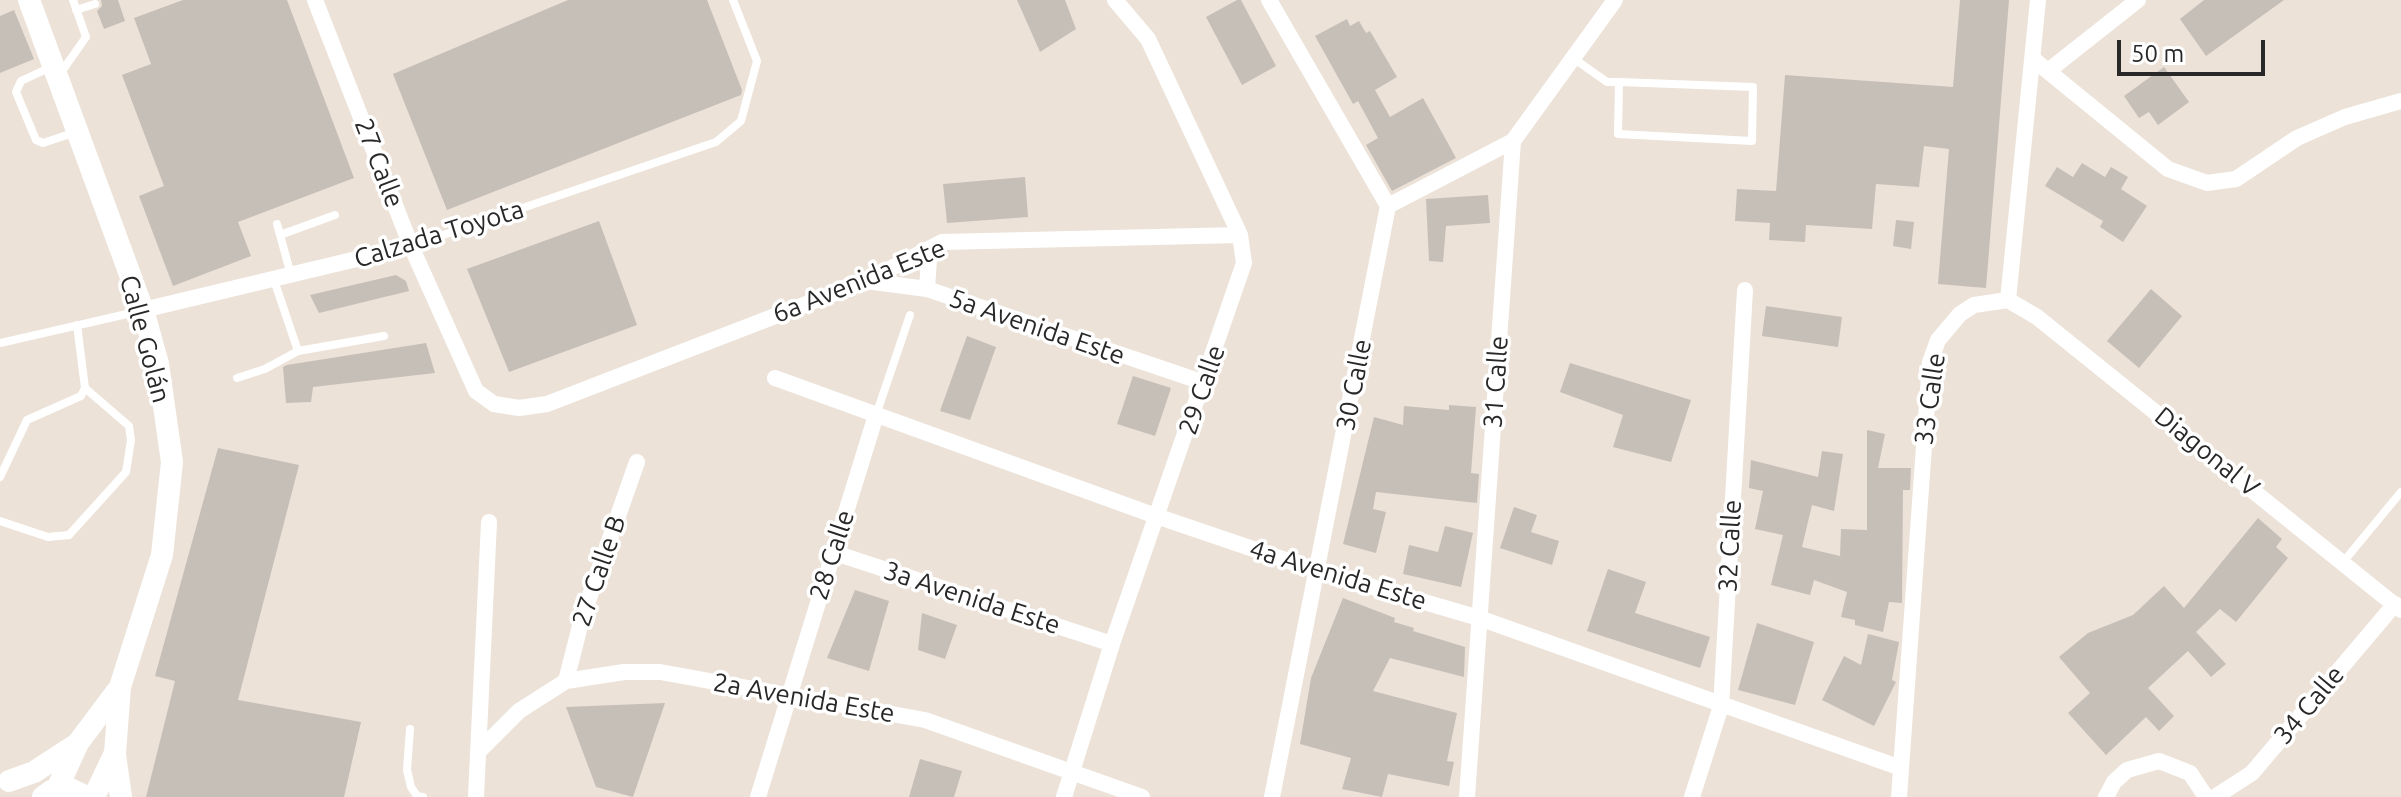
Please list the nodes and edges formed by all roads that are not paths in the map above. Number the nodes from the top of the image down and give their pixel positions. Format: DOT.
graph roads {
  1 [pos="29,0"];
  2 [pos="315,0"];
  3 [pos="733,0"];
  4 [pos="1115,0"];
  5 [pos="1269,0"];
  6 [pos="1615,0"];
  7 [pos="2038,0"];
  8 [pos="2138,0"];
  9 [pos="95,4"];
  10 [pos="75,5"];
  11 [pos="1572,57"];
  12 [pos="2033,59"];
  13 [pos="2048,71"];
  14 [pos="56,72"];
  15 [pos="1619,82"];
  16 [pos="2401,101"];
  17 [pos="77,131"];
  18 [pos="1513,141"];
  19 [pos="1388,206"];
  20 [pos="335,215"];
  21 [pos="277,224"];
  22 [pos="280,235"];
  23 [pos="1240,235"];
  24 [pos="942,242"];
  25 [pos="411,246"];
  26 [pos="283,278"];
  27 [pos="866,281"];
  28 [pos="927,289"];
  29 [pos="1745,290"];
  30 [pos="2008,300"];
  31 [pos="143,310"];
  32 [pos="910,315"];
  33 [pos="77,325"];
  34 [pos="384,336"];
  35 [pos="0,343"];
  36 [pos="298,351"];
  37 [pos="237,378"];
  38 [pos="775,378"];
  39 [pos="1205,383"];
  40 [pos="85,388"];
  41 [pos="494,404"];
  42 [pos="876,415"];
  43 [pos="637,462"];
  44 [pos="0,477"];
  45 [pos="2401,492"];
  46 [pos="1156,516"];
  47 [pos="0,521"];
  48 [pos="489,522"];
  49 [pos="832,552"];
  50 [pos="2344,561"];
  51 [pos="1318,571"];
  52 [pos="2398,607"];
  53 [pos="1479,618"];
  54 [pos="1112,644"];
  55 [pos="566,681"];
  56 [pos="120,687"];
  57 [pos="787,695"];
  58 [pos="1721,706"];
  59 [pos="410,729"];
  60 [pos="78,743"];
  61 [pos="480,750"];
  62 [pos="115,753"];
  63 [pos="1901,768"];
  64 [pos="1072,773"];
  65 [pos="4,780"];
  66 [pos="50,792"];
  67 [pos="87,797"];
  68 [pos="94,797"];
  69 [pos="121,797"];
  70 [pos="423,797"];
  71 [pos="476,797"];
  72 [pos="758,797"];
  73 [pos="1064,797"];
  74 [pos="1142,797"];
  75 [pos="1272,797"];
  76 [pos="1467,797"];
  77 [pos="1692,797"];
  78 [pos="1899,797"];
  79 [pos="2106,797"];
  80 [pos="2206,797"];
  81 [pos="2215,797"];
  1 -- 14 [label="main road, Calle Golán"];
  2 -- 25 [label="street, 27 Calle"];
  3 -- 25 [label="lane, Calzada Toyota"];
  4 -- 23 [label="street, 29 Calle"];
  5 -- 19 [label="street"];
  6 -- 11 [label="street"];
  7 -- 12 [label="street"];
  8 -- 13 [label="street"];
  9 -- 10 [label="lane"];
  10 -- 14 [label="lane"];
  11 -- 15 [label="lane"];
  11 -- 18 [label="street"];
  12 -- 13 [label="street"];
  12 -- 30 [label="street"];
  13 -- 16 [label="street"];
  14 -- 17 [label="main road, Calle Golán"];
  14 -- 17 [label="lane"];
  15 -- 15 [label="lane"];
  17 -- 31 [label="main road, Calle Golán"];
  18 -- 19 [label="street"];
  18 -- 53 [label="street, 31 Calle"];
  19 -- 51 [label="street, 30 Calle"];
  20 -- 22 [label="lane"];
  21 -- 22 [label="lane"];
  22 -- 26 [label="lane"];
  23 -- 24 [label="street, 6a Avenida Este"];
  23 -- 39 [label="street, 29 Calle"];
  24 -- 27 [label="street, 6a Avenida Este"];
  24 -- 28 [label="street"];
  25 -- 26 [label="street, Calzada Toyota"];
  25 -- 41 [label="street, 27 Calle"];
  26 -- 31 [label="street, Calzada Toyota"];
  26 -- 36 [label="lane"];
  27 -- 28 [label="street, 5a Avenida Este"];
  27 -- 41 [label="street, 6a Avenida Este"];
  28 -- 39 [label="street, 5a Avenida Este"];
  29 -- 58 [label="street, 32 Calle"];
  30 -- 50 [label="street, Diagonal V"];
  30 -- 63 [label="street, 33 Calle"];
  31 -- 33 [label="lane, Calzada Toyota"];
  31 -- 56 [label="main road, Calle Golán"];
  32 -- 42 [label="lane, 28 Calle"];
  33 -- 35 [label="lane, Calzada Toyota"];
  33 -- 40 [label="lane"];
  34 -- 36 [label="lane"];
  36 -- 37 [label="lane"];
  38 -- 42 [label="street, 4a Avenida Este"];
  39 -- 46 [label="street, 29 Calle"];
  40 -- 44 [label="lane"];
  40 -- 47 [label="lane"];
  42 -- 46 [label="street, 4a Avenida Este"];
  42 -- 49 [label="street, 28 Calle"];
  43 -- 55 [label="street, 27 Calle B"];
  45 -- 50 [label="lane"];
  46 -- 51 [label="street, 4a Avenida Este"];
  46 -- 54 [label="street, 29 Calle"];
  48 -- 61 [label="street"];
  49 -- 54 [label="street, 3a Avenida Este"];
  49 -- 57 [label="street, 28 Calle"];
  50 -- 52 [label="street, Diagonal V"];
  51 -- 53 [label="street, 4a Avenida Este"];
  51 -- 75 [label="street, 30 Calle"];
  52 -- 81 [label="street, 34 Calle"];
  53 -- 58 [label="street, 4a Avenida Este"];
  53 -- 76 [label="street, 31 Calle"];
  54 -- 64 [label="street, 29 Calle"];
  55 -- 57 [label="street, 2a Avenida Este"];
  55 -- 61 [label="street, 2a Avenida Este"];
  56 -- 60 [label="main road, Calle Golán"];
  56 -- 62 [label="main road, Calle Golán"];
  57 -- 64 [label="street, 2a Avenida Este"];
  57 -- 72 [label="street, 28 Calle"];
  58 -- 63 [label="street, 4a Avenida Este"];
  58 -- 77 [label="street, 32 Calle"];
  59 -- 70 [label="lane"];
  60 -- 65 [label="main road"];
  60 -- 66 [label="main road, Calle Golán"];
  61 -- 71 [label="street"];
  62 -- 68 [label="main road, Calle Golán"];
  62 -- 69 [label="main road"];
  63 -- 78 [label="street, 33 Calle"];
  64 -- 73 [label="street, 29 Calle"];
  64 -- 74 [label="street, 2a Avenida Este"];
  65 -- 66 [label="main road"];
  66 -- 67 [label="main road"];
  79 -- 80 [label="street"];
}
